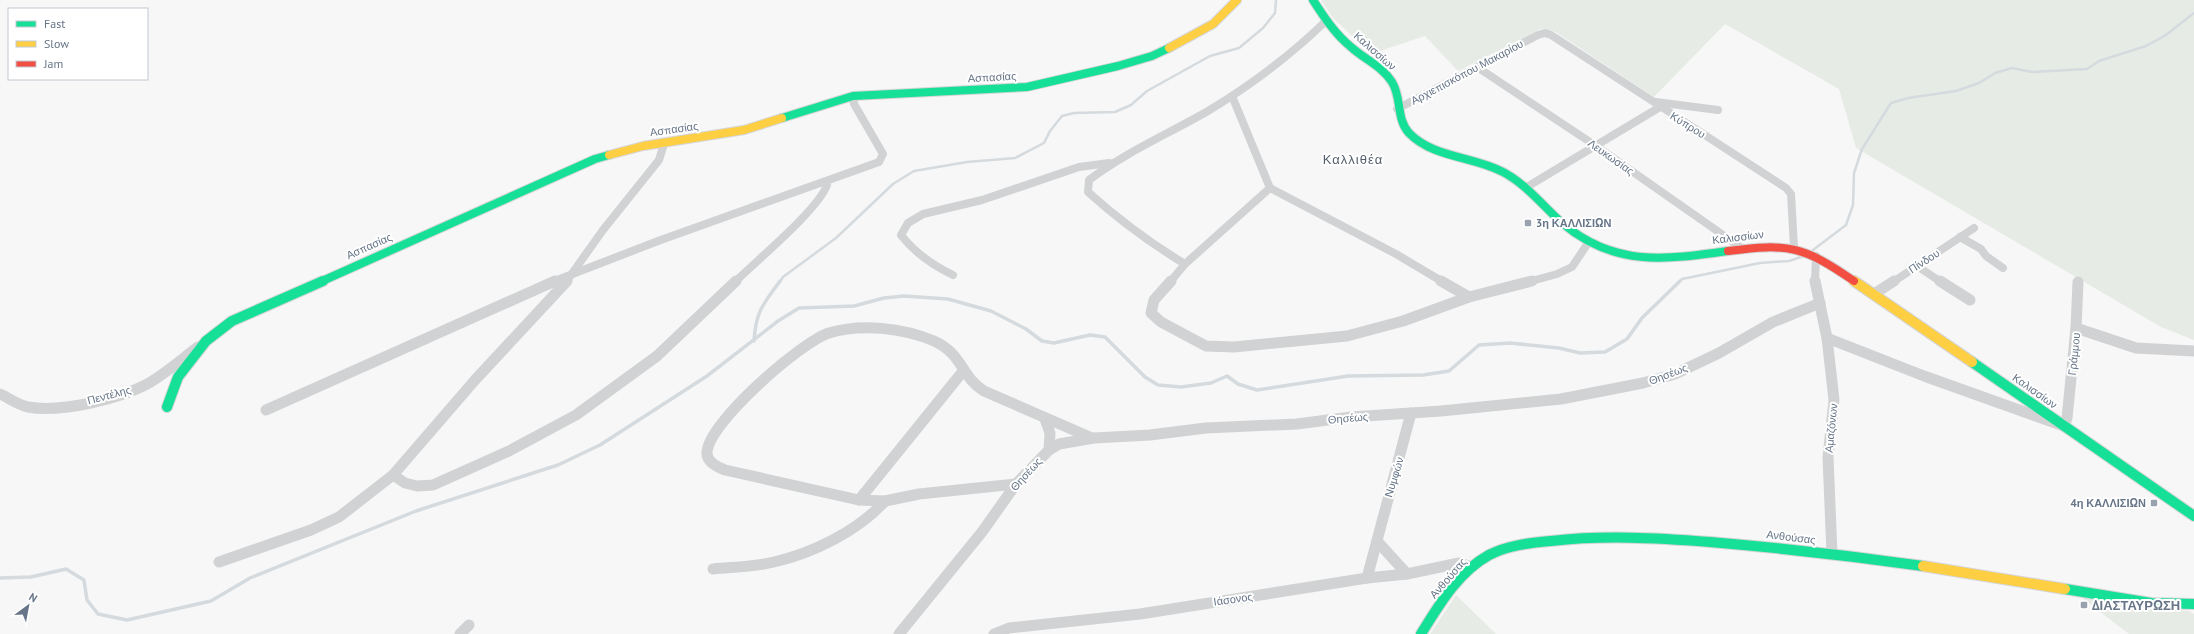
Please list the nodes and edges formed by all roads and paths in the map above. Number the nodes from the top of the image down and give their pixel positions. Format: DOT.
graph roads {
  1 [pos="1238,0"];
  2 [pos="1313,0"];
  3 [pos="1327,20"];
  4 [pos="1538,35"];
  5 [pos="1477,67"];
  6 [pos="853,96"];
  7 [pos="1232,96"];
  8 [pos="1652,101"];
  9 [pos="1660,107"];
  10 [pos="1397,109"];
  11 [pos="1718,110"];
  12 [pos="664,144"];
  13 [pos="1596,146"];
  14 [pos="1109,163"];
  15 [pos="825,182"];
  16 [pos="1270,188"];
  17 [pos="1525,188"];
  18 [pos="1974,228"];
  19 [pos="1960,237"];
  20 [pos="1588,243"];
  21 [pos="1794,247"];
  22 [pos="1743,249"];
  23 [pos="1816,256"];
  24 [pos="1185,264"];
  25 [pos="1917,266"];
  26 [pos="2003,268"];
  27 [pos="573,274"];
  28 [pos="953,275"];
  29 [pos="2078,282"];
  30 [pos="1874,294"];
  31 [pos="1469,297"];
  32 [pos="1970,300"];
  33 [pos="1820,303"];
  34 [pos="2076,328"];
  35 [pos="1827,338"];
  36 [pos="206,341"];
  37 [pos="2194,351"];
  38 [pos="964,370"];
  39 [pos="0,394"];
  40 [pos="167,407"];
  41 [pos="266,410"];
  42 [pos="1411,413"];
  43 [pos="1045,419"];
  44 [pos="2064,426"];
  45 [pos="1094,438"];
  46 [pos="1049,450"];
  47 [pos="393,475"];
  48 [pos="1016,484"];
  49 [pos="859,500"];
  50 [pos="885,501"];
  51 [pos="2194,516"];
  52 [pos="1378,541"];
  53 [pos="1832,554"];
  54 [pos="219,562"];
  55 [pos="1472,567"];
  56 [pos="713,569"];
  57 [pos="1407,574"];
  58 [pos="1367,578"];
  59 [pos="2194,604"];
  60 [pos="469,625"];
  61 [pos="460,634"];
  62 [pos="899,634"];
  63 [pos="994,634"];
  64 [pos="1421,634"];
  1 -- 6 [label="street, Ασπασίας"];
  2 -- 3 [label="street, Καλισσίων"];
  3 -- 7 [label="street"];
  3 -- 10 [label="street, Καλισσίων"];
  4 -- 5 [label="street, Αρχιεπισκόπου Μακαρίου"];
  4 -- 8 [label="street, Κύπρου"];
  5 -- 10 [label="street, Αρχιεπισκόπου Μακαρίου"];
  5 -- 13 [label="street, Λευκωσίας"];
  6 -- 12 [label="street, Ασπασίας"];
  6 -- 15 [label="street"];
  7 -- 14 [label="street"];
  7 -- 16 [label="street"];
  8 -- 9 [label="street, Κύπρου"];
  8 -- 11 [label="street"];
  9 -- 13 [label="street"];
  9 -- 21 [label="street, Κύπρου"];
  10 -- 17 [label="street, Καλισσίων"];
  12 -- 27 [label="street"];
  12 -- 36 [label="street, Ασπασίας"];
  13 -- 17 [label="street"];
  13 -- 22 [label="street, Λευκωσίας"];
  14 -- 24 [label="street"];
  14 -- 28 [label="street"];
  15 -- 27 [label="street"];
  15 -- 47 [label="street"];
  16 -- 24 [label="street"];
  16 -- 31 [label="street"];
  17 -- 20 [label="street, Καλισσίων"];
  18 -- 19 [label="street, Πίνδου"];
  19 -- 25 [label="street, Πίνδου"];
  19 -- 26 [label="street"];
  20 -- 22 [label="street, Καλισσίων"];
  20 -- 31 [label="street"];
  21 -- 22 [label="street, Καλισσίων"];
  21 -- 23 [label="street, Καλισσίων"];
  23 -- 30 [label="street, Καλισσίων"];
  23 -- 33 [label="street"];
  24 -- 31 [label="street"];
  25 -- 30 [label="street, Πίνδου"];
  25 -- 32 [label="street"];
  27 -- 41 [label="street"];
  27 -- 47 [label="street"];
  29 -- 34 [label="street, Γράμμου"];
  30 -- 44 [label="street, Καλισσίων"];
  33 -- 35 [label="street, Αμαζόνων"];
  33 -- 42 [label="street, Θησέως"];
  34 -- 37 [label="street"];
  34 -- 44 [label="street, Γράμμου"];
  35 -- 44 [label="street"];
  35 -- 53 [label="street, Αμαζόνων"];
  36 -- 39 [label="street, Πεντέλης"];
  36 -- 40 [label="street, Ασπασίας"];
  38 -- 43 [label="street"];
  38 -- 49 [label="street"];
  38 -- 49 [label="street"];
  42 -- 45 [label="street, Θησέως"];
  42 -- 52 [label="street, Νυμφών"];
  43 -- 45 [label="street"];
  43 -- 46 [label="street"];
  44 -- 51 [label="street, Καλισσίων"];
  45 -- 46 [label="street, Θησέως"];
  46 -- 48 [label="street, Θησέως"];
  47 -- 54 [label="street"];
  48 -- 50 [label="street"];
  48 -- 62 [label="street, Θησέως"];
  49 -- 50 [label="street"];
  50 -- 56 [label="street"];
  52 -- 57 [label="street"];
  52 -- 58 [label="street, Νυμφών"];
  53 -- 55 [label="street, Ανθούσας"];
  53 -- 59 [label="street, Ανθούσας"];
  55 -- 57 [label="street, Ιάσονος"];
  55 -- 64 [label="street, Ανθούσας"];
  57 -- 58 [label="street, Ιάσονος"];
  58 -- 63 [label="street, Ιάσονος"];
  60 -- 61 [label="street"];
}
